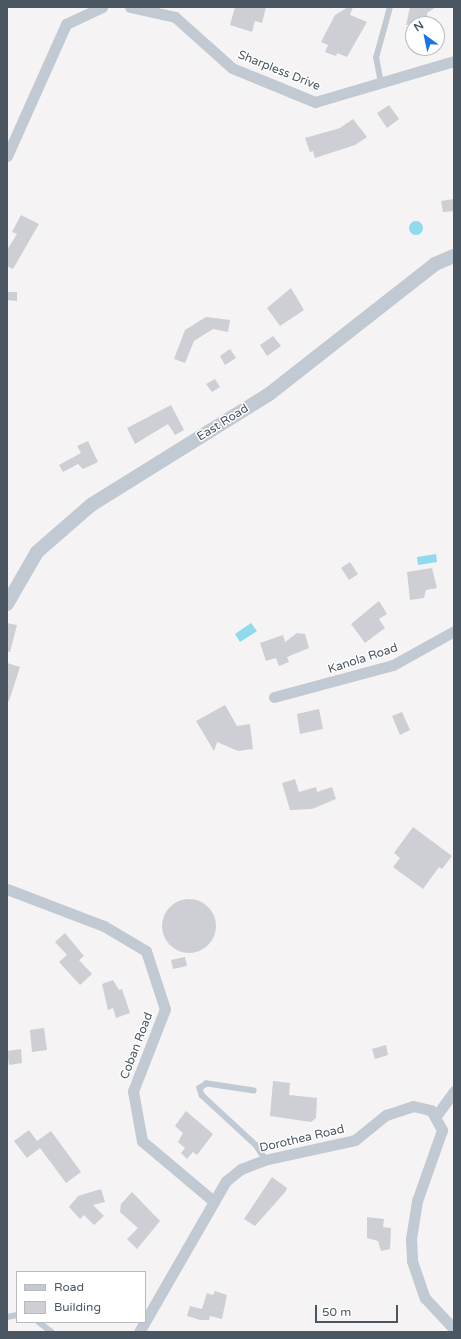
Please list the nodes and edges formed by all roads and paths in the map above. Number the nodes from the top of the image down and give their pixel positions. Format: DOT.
graph roads {
  1 [pos="102,7"];
  2 [pos="130,7"];
  3 [pos="390,7"];
  4 [pos="174,12"];
  5 [pos="454,60"];
  6 [pos="381,83"];
  7 [pos="7,156"];
  8 [pos="454,256"];
  9 [pos="7,604"];
  10 [pos="454,631"];
  11 [pos="274,697"];
  12 [pos="7,889"];
  13 [pos="254,1091"];
  14 [pos="454,1091"];
  15 [pos="436,1116"];
  16 [pos="266,1160"];
  17 [pos="212,1200"];
  18 [pos="146,1319"];
  19 [pos="41,1323"];
  20 [pos="144,1323"];
  21 [pos="454,1329"];
  22 [pos="52,1332"];
  23 [pos="139,1332"];
  1 -- 7 [label="street"];
  2 -- 4 [label="street, Sharpless Drive"];
  3 -- 6 [label="lane"];
  4 -- 6 [label="street, Sharpless Drive"];
  5 -- 6 [label="street, Sharpless Drive"];
  8 -- 9 [label="street, East Road"];
  10 -- 11 [label="street, Kanola Road"];
  12 -- 17 [label="street, Coban Road"];
  13 -- 16 [label="lane"];
  14 -- 15 [label="street"];
  15 -- 16 [label="street, Dorothea Road"];
  15 -- 21 [label="street"];
  16 -- 17 [label="street, Dorothea Road"];
  17 -- 18 [label="street, Dorothea Road"];
  19 -- 22 [label="lane"];
  20 -- 23 [label="street, Dorothea Road"];
}
